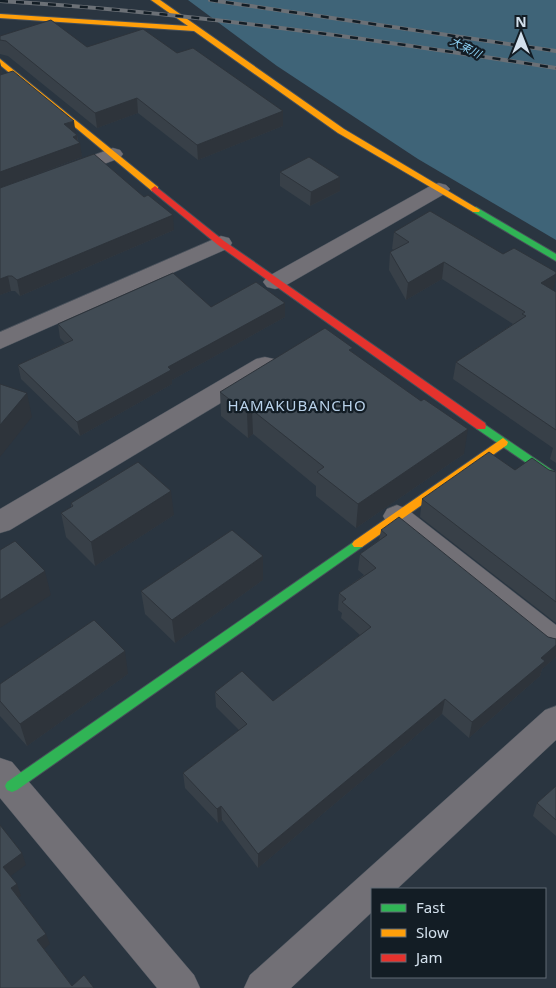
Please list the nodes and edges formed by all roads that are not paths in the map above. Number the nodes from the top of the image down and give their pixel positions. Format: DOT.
graph roads {
  1 [pos="155,0"];
  2 [pos="0,16"];
  3 [pos="194,29"];
  4 [pos="0,61"];
  5 [pos="9,80"];
  6 [pos="113,154"];
  7 [pos="439,190"];
  8 [pos="0,197"];
  9 [pos="221,243"];
  10 [pos="556,258"];
  11 [pos="276,282"];
  12 [pos="0,341"];
  13 [pos="289,351"];
  14 [pos="503,442"];
  15 [pos="556,479"];
  16 [pos="397,516"];
  17 [pos="0,522"];
  18 [pos="556,642"];
  19 [pos="556,720"];
  20 [pos="6,780"];
  21 [pos="372,888"];
  22 [pos="371,889"];
  23 [pos="181,988"];
  24 [pos="263,988"];
  1 -- 3 [label="street"];
  2 -- 3 [label="street"];
  3 -- 7 [label="street"];
  4 -- 5 [label="street"];
  5 -- 6 [label="street"];
  6 -- 8 [label="street"];
  6 -- 9 [label="street"];
  7 -- 10 [label="street"];
  7 -- 11 [label="street"];
  9 -- 11 [label="street"];
  9 -- 12 [label="street"];
  11 -- 14 [label="street"];
  13 -- 17 [label="street"];
  14 -- 15 [label="street"];
  14 -- 16 [label="street"];
  16 -- 18 [label="street"];
  16 -- 20 [label="street"];
  19 -- 21 [label="street"];
  20 -- 23 [label="street"];
  22 -- 24 [label="street"];
}
